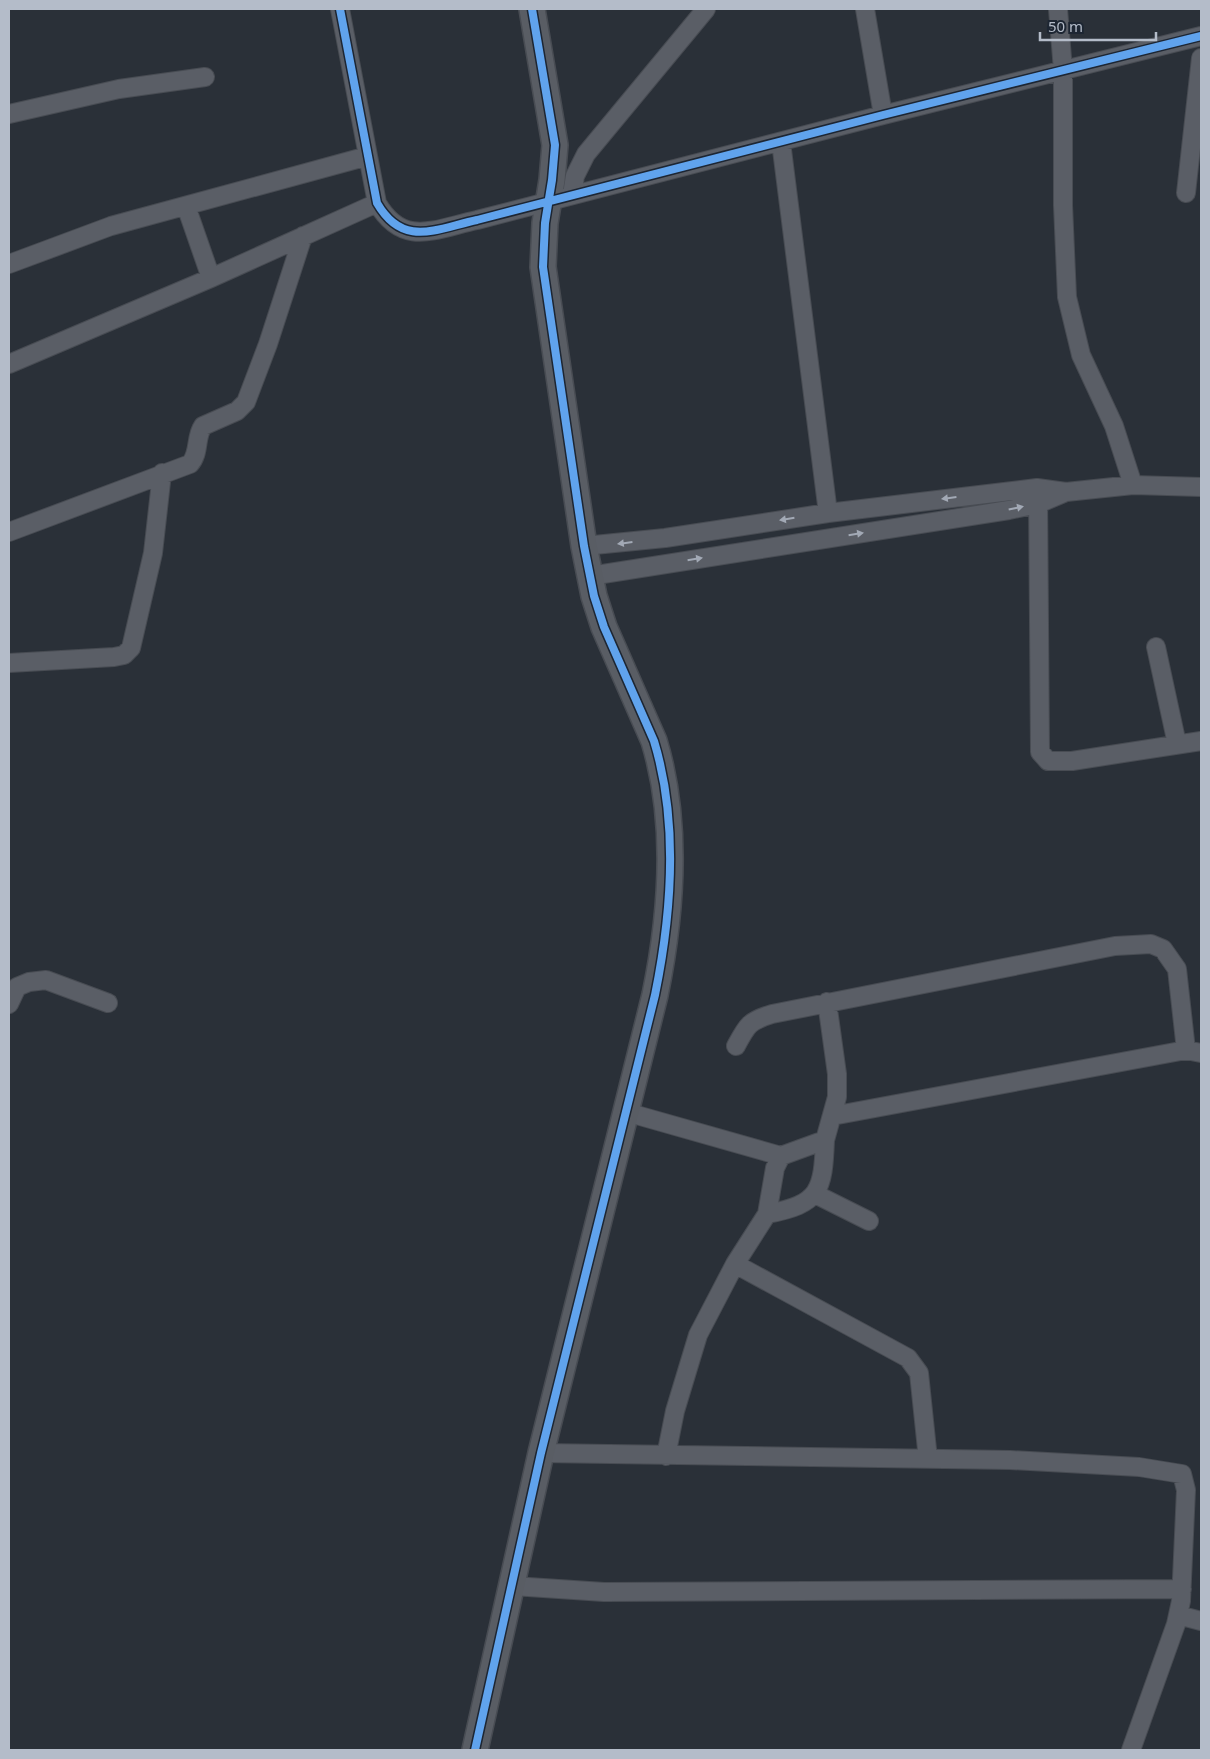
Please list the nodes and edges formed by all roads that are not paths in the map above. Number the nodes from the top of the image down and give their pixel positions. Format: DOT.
graph roads {
  1 [pos="340,9"];
  2 [pos="533,9"];
  3 [pos="706,9"];
  4 [pos="865,9"];
  5 [pos="1058,9"];
  6 [pos="1201,36"];
  7 [pos="1201,58"];
  8 [pos="1063,70"];
  9 [pos="205,77"];
  10 [pos="9,114"];
  11 [pos="883,114"];
  12 [pos="781,142"];
  13 [pos="368,156"];
  14 [pos="1186,193"];
  15 [pos="572,195"];
  16 [pos="548,201"];
  17 [pos="377,203"];
  18 [pos="186,206"];
  19 [pos="303,236"];
  20 [pos="9,264"];
  21 [pos="211,278"];
  22 [pos="9,364"];
  23 [pos="162,473"];
  24 [pos="1132,485"];
  25 [pos="1201,486"];
  26 [pos="1038,496"];
  27 [pos="828,513"];
  28 [pos="9,532"];
  29 [pos="584,546"];
  30 [pos="590,576"];
  31 [pos="1156,647"];
  32 [pos="9,663"];
  33 [pos="1201,741"];
  34 [pos="1177,744"];
  35 [pos="827,1002"];
  36 [pos="108,1003"];
  37 [pos="9,1004"];
  38 [pos="736,1046"];
  39 [pos="1194,1051"];
  40 [pos="626,1112"];
  41 [pos="832,1116"];
  42 [pos="825,1140"];
  43 [pos="781,1156"];
  44 [pos="815,1194"];
  45 [pos="767,1214"];
  46 [pos="869,1221"];
  47 [pos="735,1264"];
  48 [pos="541,1453"];
  49 [pos="666,1456"];
  50 [pos="928,1459"];
  51 [pos="513,1586"];
  52 [pos="1182,1589"];
  53 [pos="1178,1615"];
  54 [pos="1201,1621"];
  55 [pos="475,1750"];
  56 [pos="1131,1750"];
  1 -- 13 [label="street"];
  2 -- 16 [label="street"];
  3 -- 15 [label="street"];
  4 -- 11 [label="street"];
  5 -- 8 [label="street"];
  6 -- 8 [label="street"];
  7 -- 14 [label="street"];
  8 -- 11 [label="street"];
  8 -- 24 [label="street"];
  9 -- 10 [label="street"];
  11 -- 12 [label="street"];
  12 -- 15 [label="street"];
  12 -- 27 [label="street"];
  13 -- 17 [label="street"];
  13 -- 18 [label="street"];
  15 -- 16 [label="street"];
  16 -- 17 [label="street"];
  16 -- 29 [label="street"];
  17 -- 19 [label="street"];
  18 -- 20 [label="street"];
  18 -- 21 [label="street"];
  19 -- 21 [label="street"];
  19 -- 23 [label="street"];
  21 -- 22 [label="street"];
  23 -- 28 [label="street"];
  23 -- 32 [label="street"];
  24 -- 25 [label="street"];
  24 -- 26 [label="street"];
  26 -- 27 [label="street, one-way"];
  30 -- 26 [label="street, one-way"];
  26 -- 34 [label="street"];
  27 -- 29 [label="street, one-way"];
  29 -- 30 [label="street"];
  30 -- 40 [label="street"];
  31 -- 34 [label="street"];
  33 -- 34 [label="street"];
  35 -- 38 [label="street"];
  35 -- 39 [label="street"];
  35 -- 41 [label="street"];
  36 -- 37 [label="street"];
  39 -- 41 [label="street"];
  40 -- 43 [label="street"];
  40 -- 48 [label="street"];
  41 -- 42 [label="street"];
  42 -- 43 [label="street"];
  42 -- 44 [label="street"];
  43 -- 45 [label="street"];
  44 -- 45 [label="street"];
  44 -- 46 [label="street"];
  45 -- 47 [label="street"];
  47 -- 49 [label="street"];
  47 -- 50 [label="street"];
  48 -- 49 [label="street"];
  48 -- 51 [label="street"];
  49 -- 50 [label="street"];
  50 -- 52 [label="street"];
  51 -- 52 [label="street"];
  51 -- 55 [label="street"];
  52 -- 53 [label="street"];
  53 -- 54 [label="street"];
  53 -- 56 [label="street"];
}
